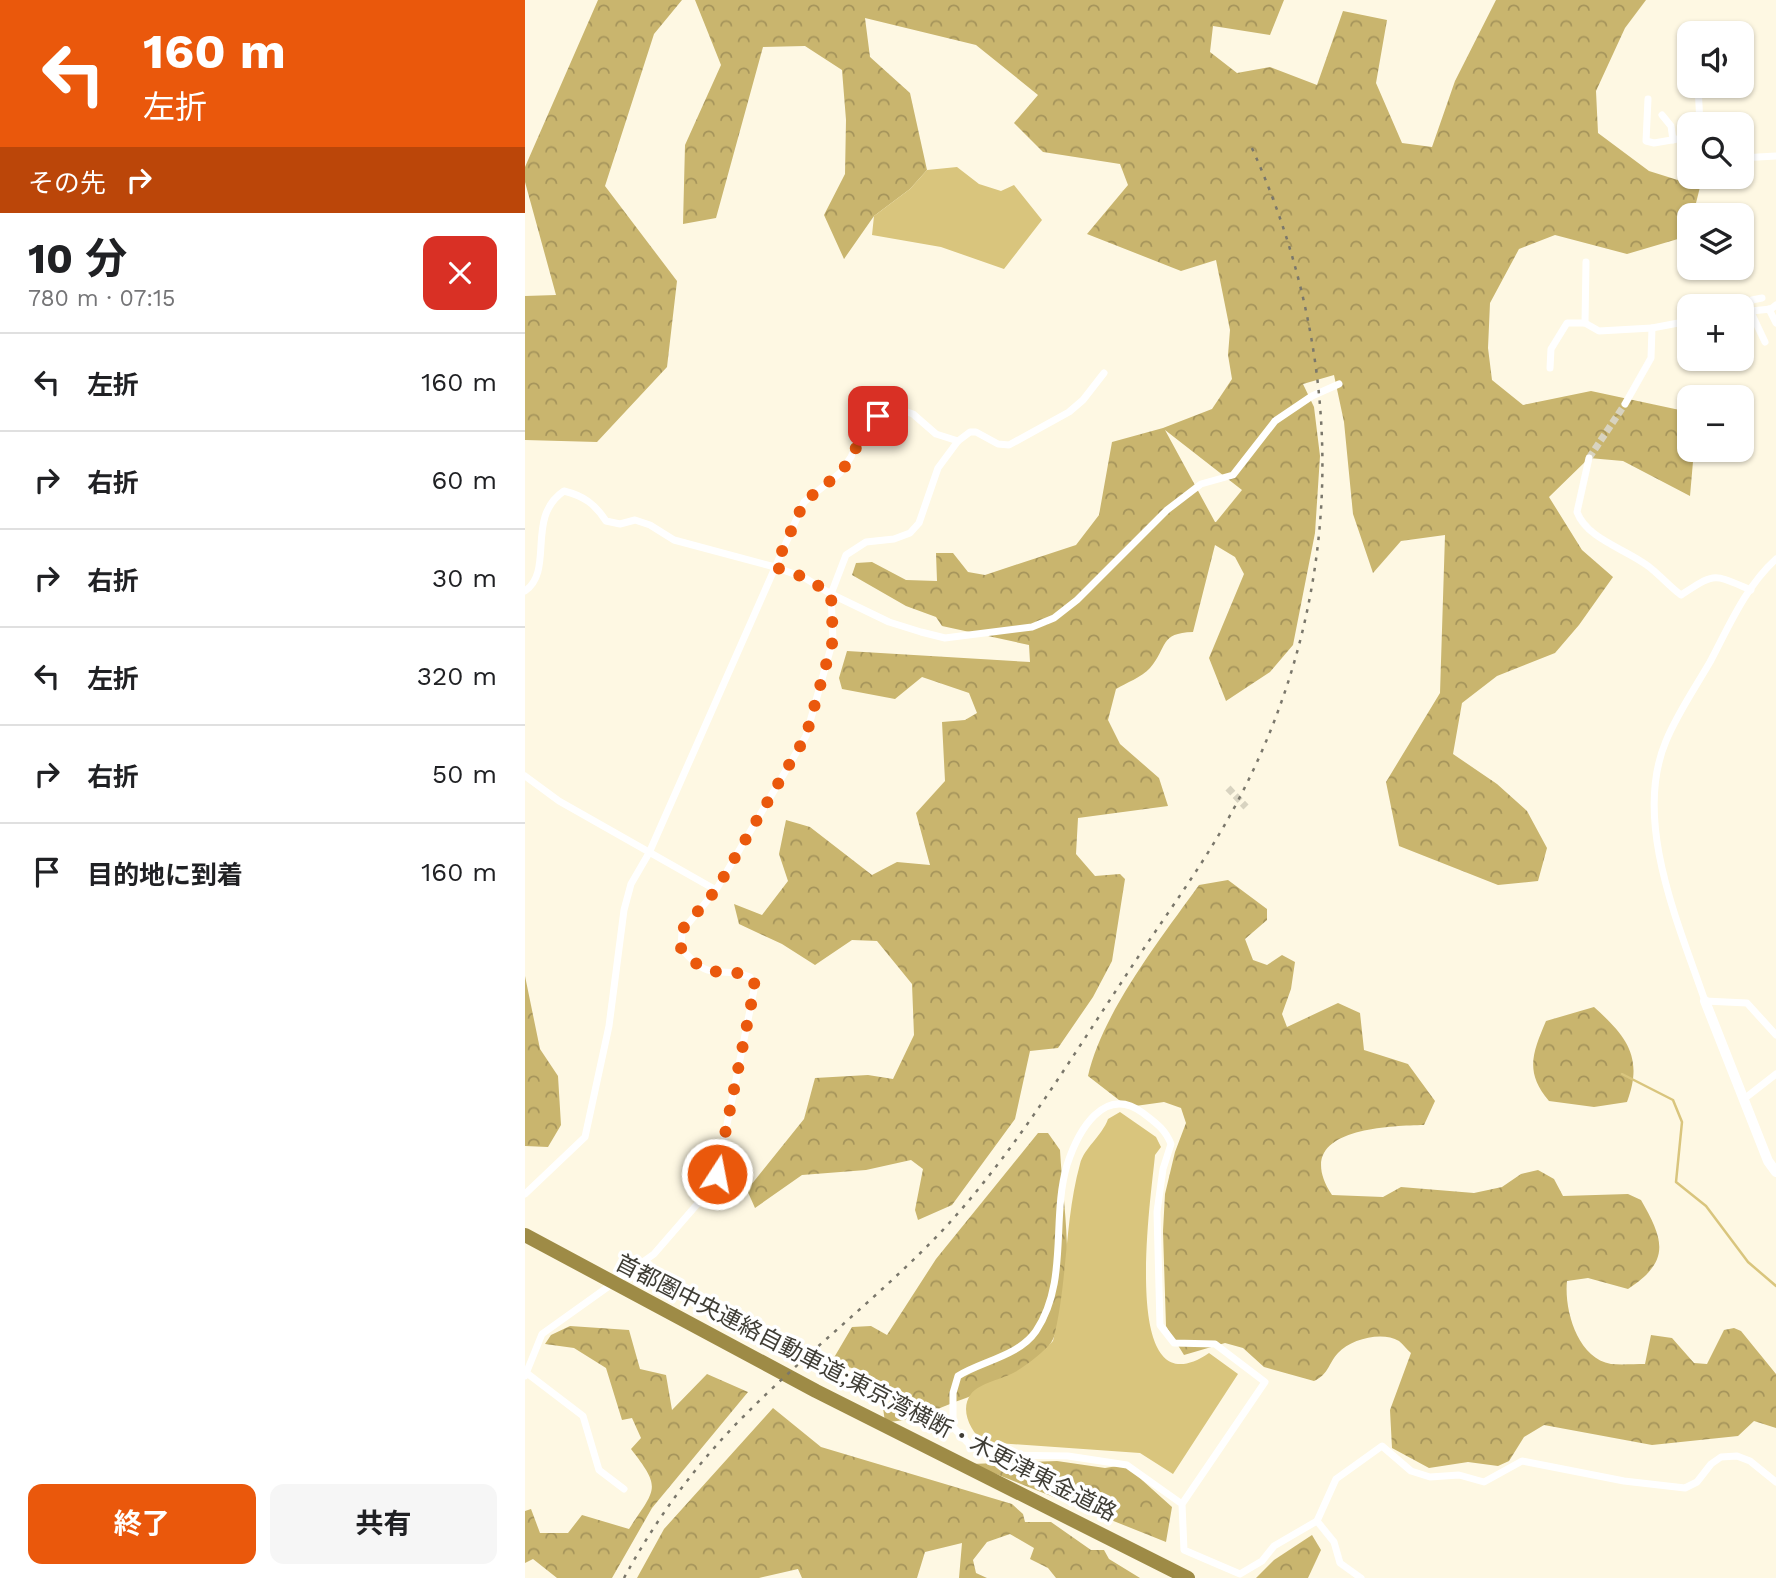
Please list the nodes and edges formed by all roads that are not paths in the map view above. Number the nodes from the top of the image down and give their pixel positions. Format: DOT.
graph roads {
  1 [pos="1648,99"];
  2 [pos="1662,115"];
  3 [pos="1677,139"];
  4 [pos="1673,140"];
  5 [pos="1776,156"];
  6 [pos="1754,157"];
  7 [pos="1586,262"];
  8 [pos="1762,298"];
  9 [pos="1754,300"];
  10 [pos="1773,307"];
  11 [pos="1754,310"];
  12 [pos="1585,323"];
  13 [pos="1677,323"];
  14 [pos="1776,323"];
  15 [pos="1754,326"];
  16 [pos="1652,328"];
  17 [pos="1765,342"];
  18 [pos="1550,368"];
  19 [pos="1104,373"];
  20 [pos="1339,384"];
  21 [pos="1625,404"];
  22 [pos="958,441"];
  23 [pos="1589,458"];
  24 [pos="538,504"];
  25 [pos="530,545"];
  26 [pos="1776,559"];
  27 [pos="775,567"];
  28 [pos="1751,590"];
  29 [pos="525,592"];
  30 [pos="831,594"];
  31 [pos="525,776"];
  32 [pos="649,853"];
  33 [pos="716,890"];
  34 [pos="1705,1000"];
  35 [pos="1776,1035"];
  36 [pos="1776,1074"];
  37 [pos="1744,1099"];
  38 [pos="1776,1172"];
  39 [pos="525,1194"];
  40 [pos="525,1235"];
  41 [pos="526,1375"];
  42 [pos="1776,1482"];
  43 [pos="624,1489"];
  44 [pos="1182,1504"];
  45 [pos="1317,1521"];
  46 [pos="1188,1578"];
  47 [pos="1361,1578"];
  1 -- 4 [label="street"];
  2 -- 4 [label="street"];
  3 -- 4 [label="street"];
  5 -- 6 [label="street"];
  7 -- 12 [label="street"];
  8 -- 9 [label="street"];
  10 -- 11 [label="street"];
  10 -- 14 [label="street"];
  12 -- 16 [label="street"];
  12 -- 18 [label="street"];
  13 -- 16 [label="street"];
  15 -- 17 [label="street"];
  16 -- 21 [label="street"];
  19 -- 22 [label="street"];
  20 -- 30 [label="street"];
  22 -- 27 [label="street"];
  22 -- 30 [label="street"];
  23 -- 28 [label="street"];
  24 -- 27 [label="street"];
  25 -- 29 [label="street"];
  26 -- 28 [label="street"];
  27 -- 30 [label="street"];
  27 -- 32 [label="street"];
  28 -- 34 [label="street"];
  30 -- 33 [label="street"];
  31 -- 32 [label="street"];
  32 -- 33 [label="street"];
  32 -- 39 [label="street"];
  33 -- 41 [label="street"];
  34 -- 35 [label="street"];
  34 -- 37 [label="street"];
  36 -- 37 [label="street"];
  37 -- 38 [label="street"];
  40 -- 46 [label="highway, 首都圏中央連絡自動車道;東京湾横断・木更津東金道路"];
  41 -- 43 [label="street"];
  42 -- 45 [label="street"];
  44 -- 44 [label="street"];
  44 -- 45 [label="street"];
  45 -- 47 [label="street"];
}
